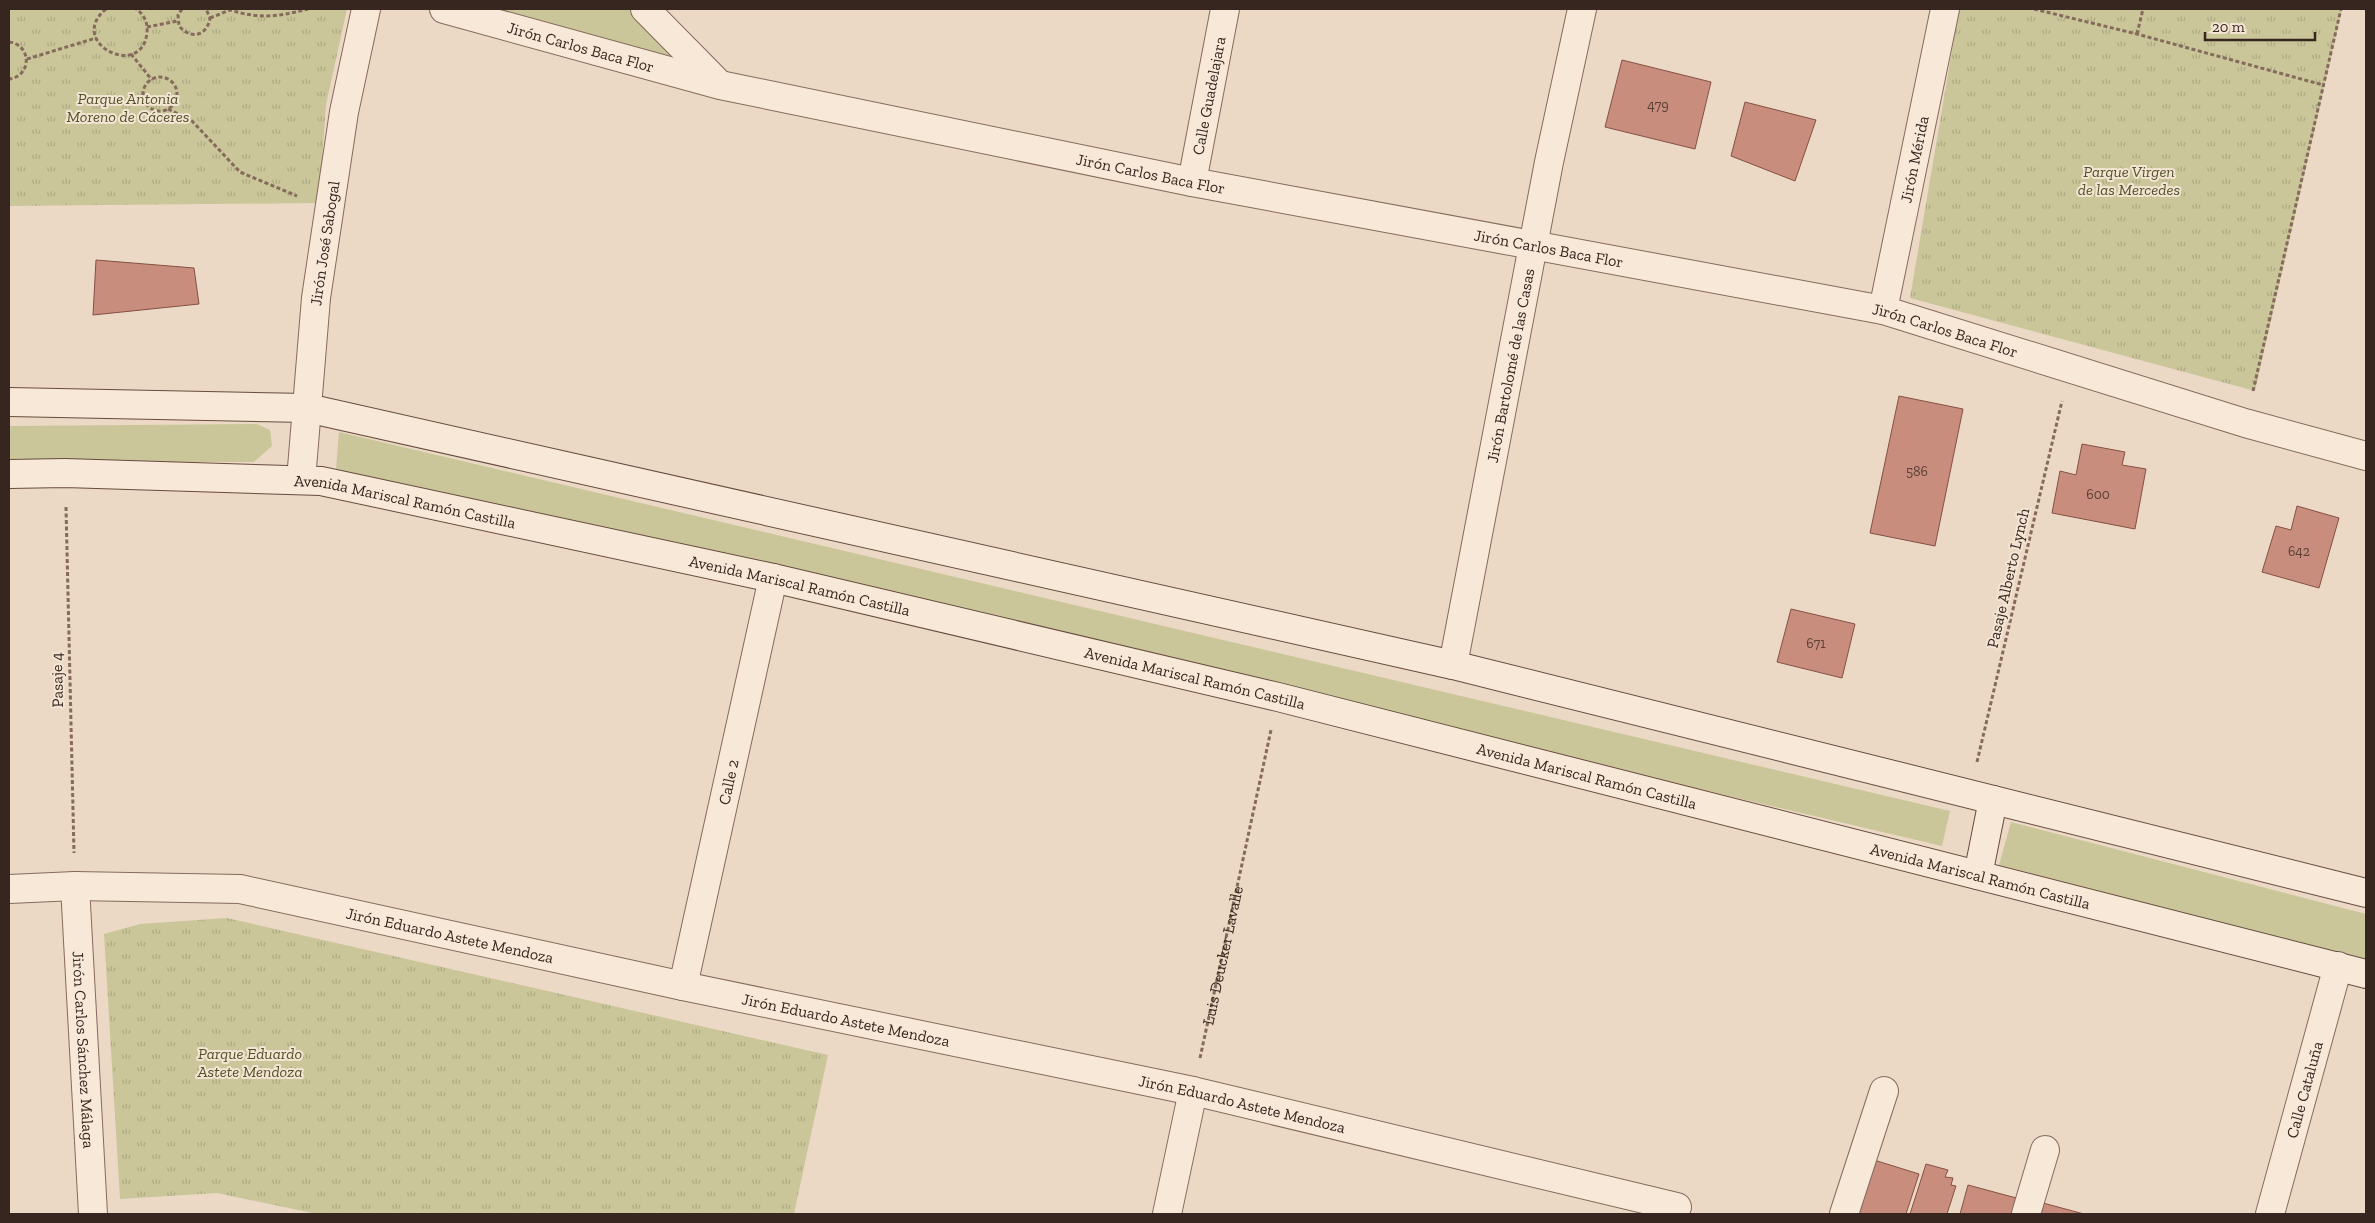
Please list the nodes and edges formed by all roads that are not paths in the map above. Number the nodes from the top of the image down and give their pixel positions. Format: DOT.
graph roads {
  1 [pos="366,9"];
  2 [pos="444,9"];
  3 [pos="645,9"];
  4 [pos="1225,9"];
  5 [pos="1582,9"];
  6 [pos="1946,9"];
  7 [pos="720,85"];
  8 [pos="1192,182"];
  9 [pos="1534,246"];
  10 [pos="1883,310"];
  11 [pos="9,402"];
  12 [pos="307,408"];
  13 [pos="2366,456"];
  14 [pos="9,474"];
  15 [pos="301,480"];
  16 [pos="773,578"];
  17 [pos="1453,664"];
  18 [pos="1981,797"];
  19 [pos="1978,876"];
  20 [pos="75,886"];
  21 [pos="9,889"];
  22 [pos="2366,894"];
  23 [pos="2338,966"];
  24 [pos="2366,974"];
  25 [pos="683,986"];
  26 [pos="1193,1091"];
  27 [pos="1884,1091"];
  28 [pos="2045,1150"];
  29 [pos="1677,1207"];
  30 [pos="93,1214"];
  31 [pos="1167,1214"];
  32 [pos="1844,1214"];
  33 [pos="2026,1214"];
  34 [pos="2270,1214"];
  1 -- 12 [label="street, Jirón José Sabogal"];
  2 -- 7 [label="street, Jirón Carlos Baca Flor"];
  3 -- 7 [label="street"];
  4 -- 8 [label="street, Calle Guadelajara"];
  5 -- 9 [label="street, Jirón Bartolomé de las Casas"];
  6 -- 10 [label="street, Jirón Mérida"];
  7 -- 8 [label="street, Jirón Carlos Baca Flor"];
  8 -- 9 [label="street, Jirón Carlos Baca Flor"];
  9 -- 10 [label="street, Jirón Carlos Baca Flor"];
  9 -- 17 [label="street, Jirón Bartolomé de las Casas"];
  10 -- 13 [label="street, Jirón Carlos Baca Flor"];
  11 -- 12 [label="street"];
  12 -- 15 [label="street, Jirón José Sabogal"];
  12 -- 17 [label="street"];
  14 -- 15 [label="street, Avenida Mariscal Ramón Castilla"];
  15 -- 16 [label="street, Avenida Mariscal Ramón Castilla"];
  16 -- 19 [label="street, Avenida Mariscal Ramón Castilla"];
  16 -- 25 [label="street, Calle 2"];
  17 -- 18 [label="street"];
  18 -- 19 [label="street"];
  18 -- 22 [label="street"];
  19 -- 23 [label="street, Avenida Mariscal Ramón Castilla"];
  20 -- 21 [label="street, Jirón Eduardo Astete Mendoza"];
  20 -- 25 [label="street, Jirón Eduardo Astete Mendoza"];
  20 -- 30 [label="street, Jirón Carlos Sánchez Málaga"];
  23 -- 24 [label="street, Avenida Mariscal Ramón Castilla"];
  23 -- 34 [label="street, Calle Cataluña"];
  25 -- 26 [label="street, Jirón Eduardo Astete Mendoza"];
  26 -- 29 [label="street, Jirón Eduardo Astete Mendoza"];
  26 -- 31 [label="street"];
  27 -- 32 [label="street"];
  28 -- 33 [label="street"];
}
